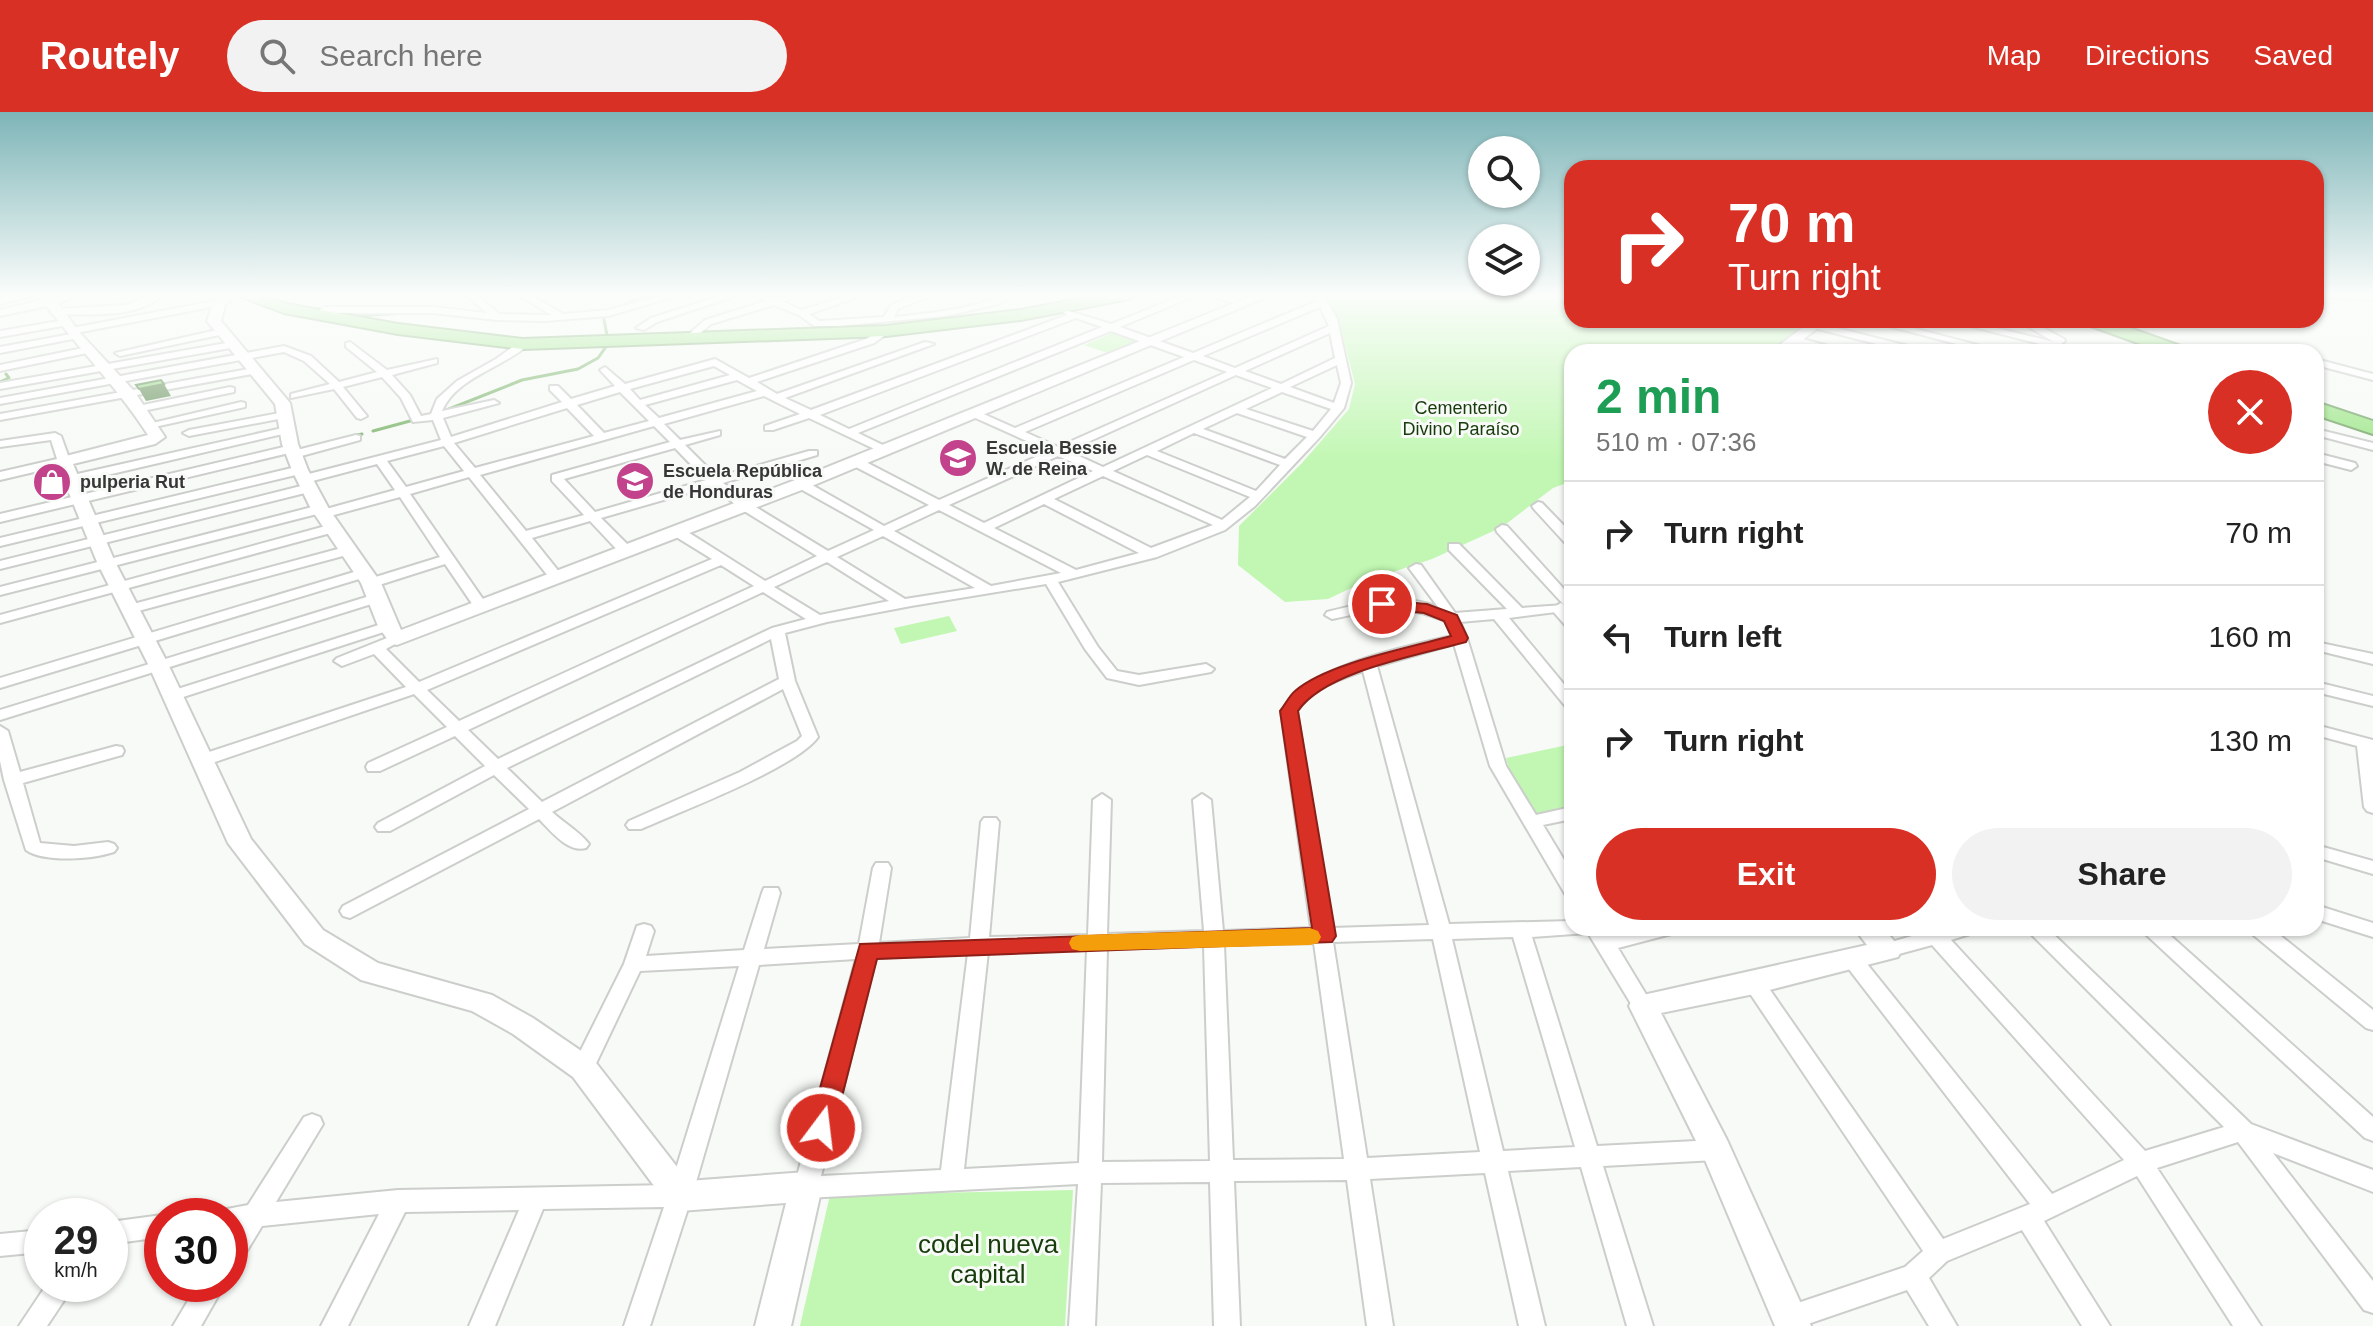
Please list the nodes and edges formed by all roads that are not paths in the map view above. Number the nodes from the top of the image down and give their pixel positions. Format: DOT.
graph roads {
  1 [pos="88,350"];
  2 [pos="85,351"];
  3 [pos="238,351"];
  4 [pos="251,351"];
  5 [pos="287,351"];
  6 [pos="357,351"];
  7 [pos="516,351"];
  8 [pos="838,351"];
  9 [pos="889,351"];
  10 [pos="910,351"];
  11 [pos="973,351"];
  12 [pos="1058,351"];
  13 [pos="1130,351"];
  14 [pos="1176,351"];
  15 [pos="1208,351"];
  16 [pos="1282,351"];
  17 [pos="1338,351"];
  18 [pos="120,353"];
  19 [pos="898,355"];
  20 [pos="1194,357"];
  21 [pos="1340,360"];
  22 [pos="433,361"];
  23 [pos="2324,364"];
  24 [pos="0,368"];
  25 [pos="105,369"];
  26 [pos="605,370"];
  27 [pos="1233,372"];
  28 [pos="385,373"];
  29 [pos="2373,377"];
  30 [pos="743,379"];
  31 [pos="118,381"];
  32 [pos="336,385"];
  33 [pos="0,386"];
  34 [pos="624,387"];
  35 [pos="554,388"];
  36 [pos="1280,388"];
  37 [pos="230,390"];
  38 [pos="129,394"];
  39 [pos="771,395"];
  40 [pos="295,396"];
  41 [pos="0,401"];
  42 [pos="494,403"];
  43 [pos="640,403"];
  44 [pos="568,404"];
  45 [pos="241,405"];
  46 [pos="1338,408"];
  47 [pos="2324,408"];
  48 [pos="138,409"];
  49 [pos="1236,409"];
  50 [pos="808,414"];
  51 [pos="975,414"];
  52 [pos="361,416"];
  53 [pos="0,417"];
  54 [pos="439,417"];
  55 [pos="286,422"];
  56 [pos="660,423"];
  57 [pos="150,425"];
  58 [pos="2373,425"];
  59 [pos="769,428"];
  60 [pos="1194,429"];
  61 [pos="1015,432"];
  62 [pos="189,433"];
  63 [pos="716,433"];
  64 [pos="848,433"];
  65 [pos="2324,434"];
  66 [pos="1315,436"];
  67 [pos="356,438"];
  68 [pos="603,438"];
  69 [pos="447,442"];
  70 [pos="680,443"];
  71 [pos="0,444"];
  72 [pos="2373,447"];
  73 [pos="885,450"];
  74 [pos="1058,451"];
  75 [pos="1147,451"];
  76 [pos="813,453"];
  77 [pos="380,459"];
  78 [pos="2324,459"];
  79 [pos="64,461"];
  80 [pos="856,462"];
  81 [pos="1287,464"];
  82 [pos="2351,466"];
  83 [pos="300,468"];
  84 [pos="1103,471"];
  85 [pos="474,474"];
  86 [pos="0,476"];
  87 [pos="73,479"];
  88 [pos="716,483"];
  89 [pos="801,484"];
  90 [pos="405,493"];
  91 [pos="1257,496"];
  92 [pos="82,499"];
  93 [pos="1043,499"];
  94 [pos="939,505"];
  95 [pos="745,506"];
  96 [pos="1538,506"];
  97 [pos="325,517"];
  98 [pos="594,517"];
  99 [pos="0,518"];
  100 [pos="88,520"];
  101 [pos="1223,525"];
  102 [pos="983,528"];
  103 [pos="1502,529"];
  104 [pos="678,532"];
  105 [pos="884,533"];
  106 [pos="1564,534"];
  107 [pos="524,536"];
  108 [pos="98,540"];
  109 [pos="0,542"];
  110 [pos="1454,547"];
  111 [pos="349,550"];
  112 [pos="627,552"];
  113 [pos="1152,554"];
  114 [pos="828,558"];
  115 [pos="448,559"];
  116 [pos="722,560"];
  117 [pos="106,562"];
  118 [pos="0,565"];
  119 [pos="1416,568"];
  120 [pos="1075,575"];
  121 [pos="557,578"];
  122 [pos="1051,581"];
  123 [pos="119,585"];
  124 [pos="370,585"];
  125 [pos="764,587"];
  126 [pos="0,591"];
  127 [pos="990,591"];
  128 [pos="480,605"];
  129 [pos="905,605"];
  130 [pos="1564,605"];
  131 [pos="131,609"];
  132 [pos="1564,611"];
  133 [pos="1518,612"];
  134 [pos="1498,614"];
  135 [pos="1332,615"];
  136 [pos="1451,618"];
  137 [pos="0,619"];
  138 [pos="816,619"];
  139 [pos="777,631"];
  140 [pos="392,633"];
  141 [pos="1460,638"];
  142 [pos="143,639"];
  143 [pos="376,648"];
  144 [pos="2324,648"];
  145 [pos="2373,659"];
  146 [pos="342,661"];
  147 [pos="158,664"];
  148 [pos="1369,664"];
  149 [pos="1206,669"];
  150 [pos="787,681"];
  151 [pos="0,683"];
  152 [pos="415,689"];
  153 [pos="2324,689"];
  154 [pos="1564,694"];
  155 [pos="171,696"];
  156 [pos="2373,701"];
  157 [pos="0,715"];
  158 [pos="459,728"];
  159 [pos="0,731"];
  160 [pos="2324,732"];
  161 [pos="2369,744"];
  162 [pos="116,751"];
  163 [pos="3,758"];
  164 [pos="203,760"];
  165 [pos="498,766"];
  166 [pos="374,767"];
  167 [pos="9,792"];
  168 [pos="1102,800"];
  169 [pos="1202,800"];
  170 [pos="2373,807"];
  171 [pos="541,810"];
  172 [pos="1564,815"];
  173 [pos="990,822"];
  174 [pos="1530,822"];
  175 [pos="635,825"];
  176 [pos="384,827"];
  177 [pos="580,844"];
  178 [pos="108,848"];
  179 [pos="2324,853"];
  180 [pos="882,868"];
  181 [pos="2373,868"];
  182 [pos="1564,873"];
  183 [pos="771,893"];
  184 [pos="350,911"];
  185 [pos="2324,915"];
  186 [pos="1564,929"];
  187 [pos="2373,930"];
  188 [pos="644,931"];
  189 [pos="1521,931"];
  190 [pos="1441,932"];
  191 [pos="1325,936"];
  192 [pos="1600,936"];
  193 [pos="1875,936"];
  194 [pos="1936,936"];
  195 [pos="2043,936"];
  196 [pos="2158,936"];
  197 [pos="2268,936"];
  198 [pos="1214,939"];
  199 [pos="1096,943"];
  200 [pos="979,945"];
  201 [pos="868,950"];
  202 [pos="1888,950"];
  203 [pos="753,957"];
  204 [pos="1852,959"];
  205 [pos="634,964"];
  206 [pos="1754,983"];
  207 [pos="1643,1006"];
  208 [pos="2373,1022"];
  209 [pos="583,1068"];
  210 [pos="312,1124"];
  211 [pos="2243,1131"];
  212 [pos="2373,1131"];
  213 [pos="1716,1150"];
  214 [pos="1591,1158"];
  215 [pos="1494,1161"];
  216 [pos="2141,1163"];
  217 [pos="1358,1169"];
  218 [pos="1220,1170"];
  219 [pos="1090,1173"];
  220 [pos="951,1180"];
  221 [pos="2373,1181"];
  222 [pos="806,1187"];
  223 [pos="680,1196"];
  224 [pos="535,1200"];
  225 [pos="398,1201"];
  226 [pos="2037,1212"];
  227 [pos="256,1214"];
  228 [pos="248,1215"];
  229 [pos="248,1227"];
  230 [pos="24,1243"];
  231 [pos="0,1245"];
  232 [pos="1938,1253"];
  233 [pos="1913,1276"];
  234 [pos="2373,1301"];
  235 [pos="49,1302"];
  236 [pos="201,1302"];
  237 [pos="1791,1322"];
  238 [pos="32,1326"];
  239 [pos="186,1326"];
  240 [pos="334,1326"];
  241 [pos="482,1326"];
  242 [pos="637,1326"];
  243 [pos="773,1326"];
  244 [pos="1082,1326"];
  245 [pos="1227,1326"];
  246 [pos="1380,1326"];
  247 [pos="1532,1326"];
  248 [pos="1640,1326"];
  249 [pos="1944,1326"];
  250 [pos="2097,1326"];
  251 [pos="2248,1326"];
  1 -- 25 [label="street"];
  2 -- 24 [label="street"];
  3 -- 4 [label="street"];
  3 -- 18 [label="street"];
  3 -- 25 [label="street"];
  3 -- 31 [label="street"];
  3 -- 38 [label="street"];
  3 -- 55 [label="street"];
  5 -- 32 [label="street"];
  6 -- 28 [label="street"];
  7 -- 54 [label="street"];
  8 -- 30 [label="street"];
  9 -- 19 [label="street"];
  10 -- 19 [label="street"];
  11 -- 50 [label="street"];
  12 -- 64 [label="street"];
  13 -- 51 [label="street"];
  14 -- 20 [label="street"];
  15 -- 20 [label="street"];
  16 -- 27 [label="street"];
  17 -- 21 [label="street"];
  19 -- 39 [label="street"];
  20 -- 27 [label="street"];
  20 -- 61 [label="street"];
  21 -- 36 [label="street"];
  21 -- 46 [label="street"];
  22 -- 28 [label="street"];
  23 -- 29 [label="street"];
  25 -- 31 [label="street"];
  25 -- 33 [label="street"];
  26 -- 34 [label="street"];
  27 -- 36 [label="street"];
  27 -- 74 [label="street"];
  28 -- 32 [label="street"];
  28 -- 54 [label="street"];
  30 -- 34 [label="street"];
  30 -- 39 [label="street"];
  30 -- 43 [label="street"];
  31 -- 38 [label="street"];
  31 -- 41 [label="street"];
  32 -- 40 [label="street"];
  32 -- 52 [label="street"];
  34 -- 43 [label="street"];
  34 -- 44 [label="street"];
  35 -- 44 [label="street"];
  36 -- 46 [label="street"];
  36 -- 49 [label="street"];
  37 -- 48 [label="street"];
  38 -- 48 [label="street"];
  38 -- 53 [label="street"];
  39 -- 50 [label="street"];
  39 -- 56 [label="street"];
  42 -- 54 [label="street"];
  43 -- 56 [label="street"];
  44 -- 68 [label="street"];
  44 -- 69 [label="street"];
  45 -- 57 [label="street"];
  46 -- 66 [label="street"];
  47 -- 58 [label="highway"];
  48 -- 57 [label="street"];
  49 -- 60 [label="street"];
  49 -- 66 [label="street"];
  50 -- 59 [label="street"];
  50 -- 64 [label="street"];
  51 -- 61 [label="street"];
  51 -- 73 [label="street"];
  54 -- 69 [label="street"];
  55 -- 62 [label="street"];
  55 -- 83 [label="street"];
  55 -- 87 [label="street"];
  56 -- 68 [label="street"];
  56 -- 70 [label="street"];
  57 -- 79 [label="street"];
  60 -- 75 [label="street"];
  60 -- 81 [label="street"];
  61 -- 74 [label="street"];
  63 -- 70 [label="street"];
  64 -- 73 [label="street"];
  65 -- 72 [label="street"];
  66 -- 81 [label="street"];
  67 -- 83 [label="street"];
  68 -- 85 [label="street"];
  69 -- 77 [label="street"];
  69 -- 85 [label="street"];
  70 -- 88 [label="street"];
  70 -- 98 [label="street"];
  71 -- 79 [label="street"];
  73 -- 80 [label="street"];
  74 -- 84 [label="street"];
  74 -- 94 [label="street"];
  75 -- 84 [label="street"];
  75 -- 91 [label="street"];
  76 -- 88 [label="street"];
  77 -- 83 [label="street"];
  77 -- 90 [label="street"];
  78 -- 82 [label="street"];
  79 -- 86 [label="street"];
  79 -- 87 [label="street"];
  80 -- 89 [label="street"];
  80 -- 94 [label="street"];
  81 -- 91 [label="street"];
  83 -- 92 [label="street"];
  83 -- 97 [label="street"];
  83 -- 100 [label="street"];
  83 -- 108 [label="street"];
  84 -- 93 [label="street"];
  84 -- 101 [label="street"];
  85 -- 90 [label="street"];
  85 -- 107 [label="street"];
  87 -- 92 [label="street"];
  88 -- 95 [label="street"];
  88 -- 98 [label="street"];
  89 -- 95 [label="street"];
  89 -- 105 [label="street"];
  90 -- 97 [label="street"];
  90 -- 115 [label="street"];
  91 -- 101 [label="street"];
  92 -- 99 [label="street"];
  92 -- 100 [label="street"];
  93 -- 102 [label="street"];
  93 -- 113 [label="street"];
  94 -- 102 [label="street"];
  94 -- 105 [label="street"];
  95 -- 104 [label="street"];
  95 -- 114 [label="street"];
  96 -- 106 [label="street"];
  97 -- 111 [label="street"];
  97 -- 117 [label="street"];
  97 -- 123 [label="street"];
  98 -- 107 [label="street"];
  98 -- 112 [label="street"];
  100 -- 108 [label="street"];
  100 -- 109 [label="street"];
  101 -- 113 [label="street"];
  102 -- 120 [label="street"];
  103 -- 130 [label="street"];
  104 -- 112 [label="street"];
  104 -- 116 [label="street"];
  105 -- 114 [label="street"];
  105 -- 127 [label="street"];
  107 -- 121 [label="street"];
  108 -- 117 [label="street"];
  108 -- 118 [label="street"];
  110 -- 133 [label="street"];
  111 -- 124 [label="street"];
  111 -- 131 [label="street"];
  112 -- 121 [label="street"];
  113 -- 120 [label="street"];
  114 -- 125 [label="street"];
  114 -- 129 [label="street"];
  115 -- 124 [label="street"];
  115 -- 128 [label="street"];
  116 -- 125 [label="street"];
  116 -- 152 [label="street"];
  117 -- 123 [label="street"];
  117 -- 126 [label="street"];
  119 -- 136 [label="street"];
  120 -- 122 [label="street"];
  121 -- 128 [label="street"];
  122 -- 127 [label="street"];
  122 -- 149 [label="street"];
  123 -- 131 [label="street"];
  123 -- 137 [label="street"];
  124 -- 140 [label="street"];
  124 -- 142 [label="street"];
  124 -- 147 [label="street"];
  125 -- 138 [label="street"];
  125 -- 158 [label="street"];
  127 -- 129 [label="street"];
  128 -- 140 [label="street"];
  129 -- 138 [label="street"];
  131 -- 142 [label="street"];
  132 -- 133 [label="street"];
  133 -- 134 [label="street"];
  134 -- 136 [label="street"];
  134 -- 154 [label="street"];
  135 -- 136 [label="street"];
  136 -- 141 [label="street"];
  138 -- 139 [label="street"];
  139 -- 150 [label="street"];
  139 -- 165 [label="street"];
  140 -- 143 [label="street"];
  140 -- 155 [label="street"];
  141 -- 148 [label="street"];
  141 -- 174 [label="street"];
  142 -- 147 [label="street"];
  142 -- 151 [label="street"];
  143 -- 146 [label="street"];
  143 -- 152 [label="street"];
  144 -- 145 [label="street"];
  147 -- 155 [label="street"];
  147 -- 157 [label="street"];
  148 -- 190 [label="street"];
  148 -- 191 [label="street"];
  150 -- 171 [label="street"];
  150 -- 175 [label="street"];
  152 -- 158 [label="street"];
  152 -- 164 [label="street"];
  153 -- 156 [label="street"];
  155 -- 164 [label="street"];
  158 -- 165 [label="street"];
  158 -- 166 [label="street"];
  159 -- 163 [label="street"];
  160 -- 161 [label="street"];
  161 -- 170 [label="street"];
  162 -- 167 [label="street"];
  163 -- 167 [label="street"];
  164 -- 209 [label="street"];
  165 -- 171 [label="street"];
  165 -- 176 [label="street"];
  167 -- 178 [label="street"];
  168 -- 199 [label="street"];
  169 -- 198 [label="street"];
  171 -- 177 [label="street"];
  171 -- 184 [label="street"];
  172 -- 174 [label="street"];
  173 -- 200 [label="street"];
  174 -- 182 [label="street"];
  179 -- 181 [label="street"];
  180 -- 201 [label="street"];
  183 -- 203 [label="street"];
  185 -- 187 [label="street"];
  186 -- 189 [label="street"];
  188 -- 205 [label="street"];
  189 -- 190 [label="street"];
  189 -- 214 [label="street"];
  190 -- 191 [label="street"];
  190 -- 215 [label="street"];
  191 -- 198 [label="street"];
  191 -- 217 [label="street"];
  192 -- 207 [label="street"];
  193 -- 202 [label="street"];
  194 -- 202 [label="street"];
  194 -- 216 [label="street"];
  195 -- 211 [label="street"];
  196 -- 212 [label="street"];
  197 -- 208 [label="street"];
  198 -- 199 [label="street"];
  198 -- 218 [label="street"];
  199 -- 200 [label="street"];
  199 -- 219 [label="street"];
  200 -- 201 [label="street"];
  200 -- 220 [label="street"];
  201 -- 203 [label="street"];
  201 -- 222 [label="street"];
  202 -- 204 [label="street"];
  203 -- 205 [label="street"];
  203 -- 223 [label="street"];
  204 -- 206 [label="street"];
  204 -- 226 [label="street"];
  205 -- 209 [label="street"];
  206 -- 207 [label="street"];
  206 -- 232 [label="street"];
  207 -- 213 [label="street"];
  209 -- 223 [label="street"];
  210 -- 227 [label="street"];
  211 -- 216 [label="street"];
  211 -- 221 [label="street"];
  211 -- 234 [label="street"];
  213 -- 214 [label="street"];
  213 -- 237 [label="street"];
  214 -- 215 [label="street"];
  214 -- 248 [label="street"];
  215 -- 217 [label="street"];
  215 -- 247 [label="street"];
  216 -- 226 [label="street"];
  216 -- 251 [label="street"];
  217 -- 218 [label="street"];
  217 -- 246 [label="street"];
  218 -- 219 [label="street"];
  218 -- 245 [label="street"];
  219 -- 220 [label="street"];
  219 -- 244 [label="street"];
  220 -- 222 [label="street"];
  222 -- 223 [label="street"];
  222 -- 243 [label="street"];
  223 -- 224 [label="street"];
  223 -- 242 [label="street"];
  224 -- 225 [label="street"];
  224 -- 241 [label="street"];
  225 -- 227 [label="street"];
  225 -- 240 [label="street"];
  226 -- 232 [label="street"];
  226 -- 250 [label="street"];
  227 -- 228 [label="street"];
  227 -- 229 [label="street"];
  230 -- 231 [label="street"];
  232 -- 233 [label="street"];
  233 -- 237 [label="street"];
  233 -- 249 [label="street"];
  235 -- 238 [label="street"];
  236 -- 239 [label="street"];
}
